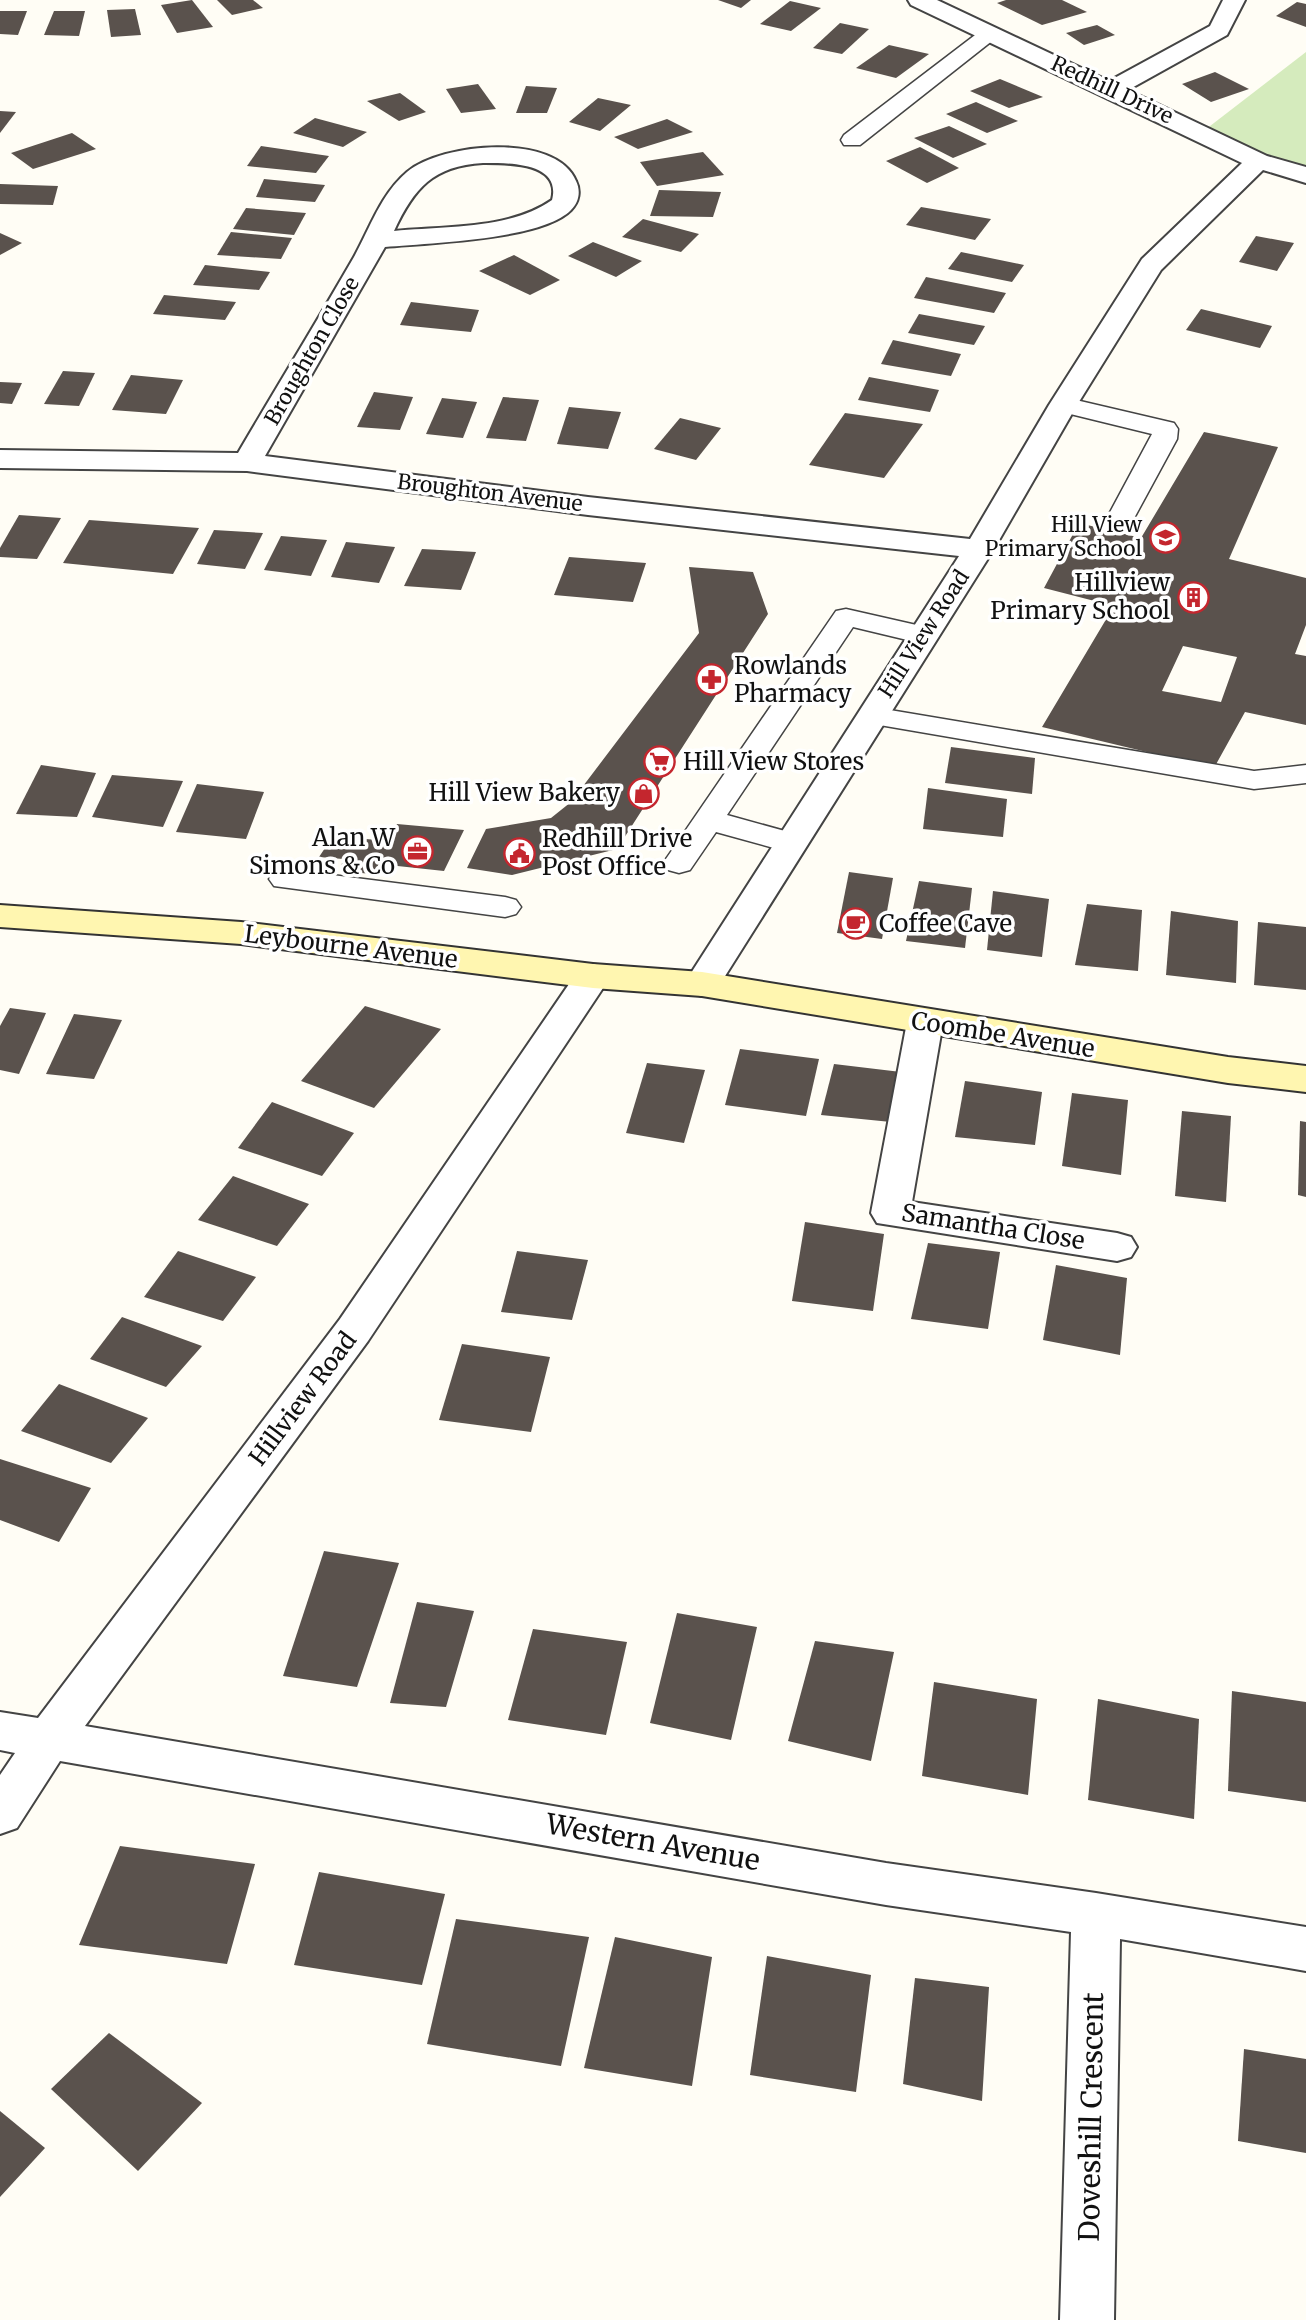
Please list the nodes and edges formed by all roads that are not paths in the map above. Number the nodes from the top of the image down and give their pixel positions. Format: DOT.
graph roads {
  1 [pos="919,0"];
  2 [pos="1234,0"];
  3 [pos="990,33"];
  4 [pos="1111,90"];
  5 [pos="852,139"];
  6 [pos="1258,161"];
  7 [pos="1306,175"];
  8 [pos="377,240"];
  9 [pos="1063,405"];
  10 [pos="0,459"];
  11 [pos="247,462"];
  12 [pos="1122,516"];
  13 [pos="979,549"];
  14 [pos="862,592"];
  15 [pos="846,617"];
  16 [pos="924,635"];
  17 [pos="872,716"];
  18 [pos="1306,774"];
  19 [pos="709,820"];
  20 [pos="792,844"];
  21 [pos="679,863"];
  22 [pos="285,879"];
  23 [pos="505,907"];
  24 [pos="0,916"];
  25 [pos="593,975"];
  26 [pos="702,984"];
  27 [pos="925,1023"];
  28 [pos="1306,1079"];
  29 [pos="1117,1247"];
  30 [pos="0,1731"];
  31 [pos="50,1738"];
  32 [pos="0,1814"];
  33 [pos="1096,1914"];
  34 [pos="1306,1949"];
  35 [pos="1087,2320"];
  1 -- 3 [label="street, Redhill Drive"];
  2 -- 4 [label="street"];
  3 -- 4 [label="street, Redhill Drive"];
  3 -- 5 [label="lane"];
  4 -- 6 [label="street, Redhill Drive"];
  6 -- 7 [label="street, Redhill Drive"];
  6 -- 9 [label="street, Hill View Road"];
  8 -- 8 [label="street, Broughton Close"];
  8 -- 11 [label="street, Broughton Close"];
  9 -- 12 [label="lane"];
  9 -- 13 [label="street, Hill View Road"];
  10 -- 11 [label="street, Broughton Avenue"];
  11 -- 13 [label="street, Broughton Avenue"];
  13 -- 16 [label="street, Hill View Road"];
  14 -- 15 [label="lane"];
  15 -- 16 [label="lane"];
  15 -- 19 [label="lane"];
  16 -- 17 [label="street, Hill View Road"];
  17 -- 18 [label="lane"];
  17 -- 20 [label="street, Hill View Road"];
  19 -- 20 [label="lane"];
  19 -- 21 [label="lane"];
  20 -- 26 [label="street, Hill View Road"];
  22 -- 23 [label="lane"];
  24 -- 25 [label="street, Leybourne Avenue"];
  25 -- 26 [label="street, Leybourne Avenue"];
  25 -- 31 [label="street, Hillview Road"];
  26 -- 27 [label="street, Coombe Avenue"];
  27 -- 28 [label="street, Coombe Avenue"];
  27 -- 29 [label="street, Samantha Close"];
  30 -- 31 [label="street, Western Avenue"];
  31 -- 32 [label="street, Hillview Road"];
  31 -- 33 [label="street, Western Avenue"];
  33 -- 34 [label="street, Western Avenue"];
  33 -- 35 [label="street, Doveshill Crescent"];
}
